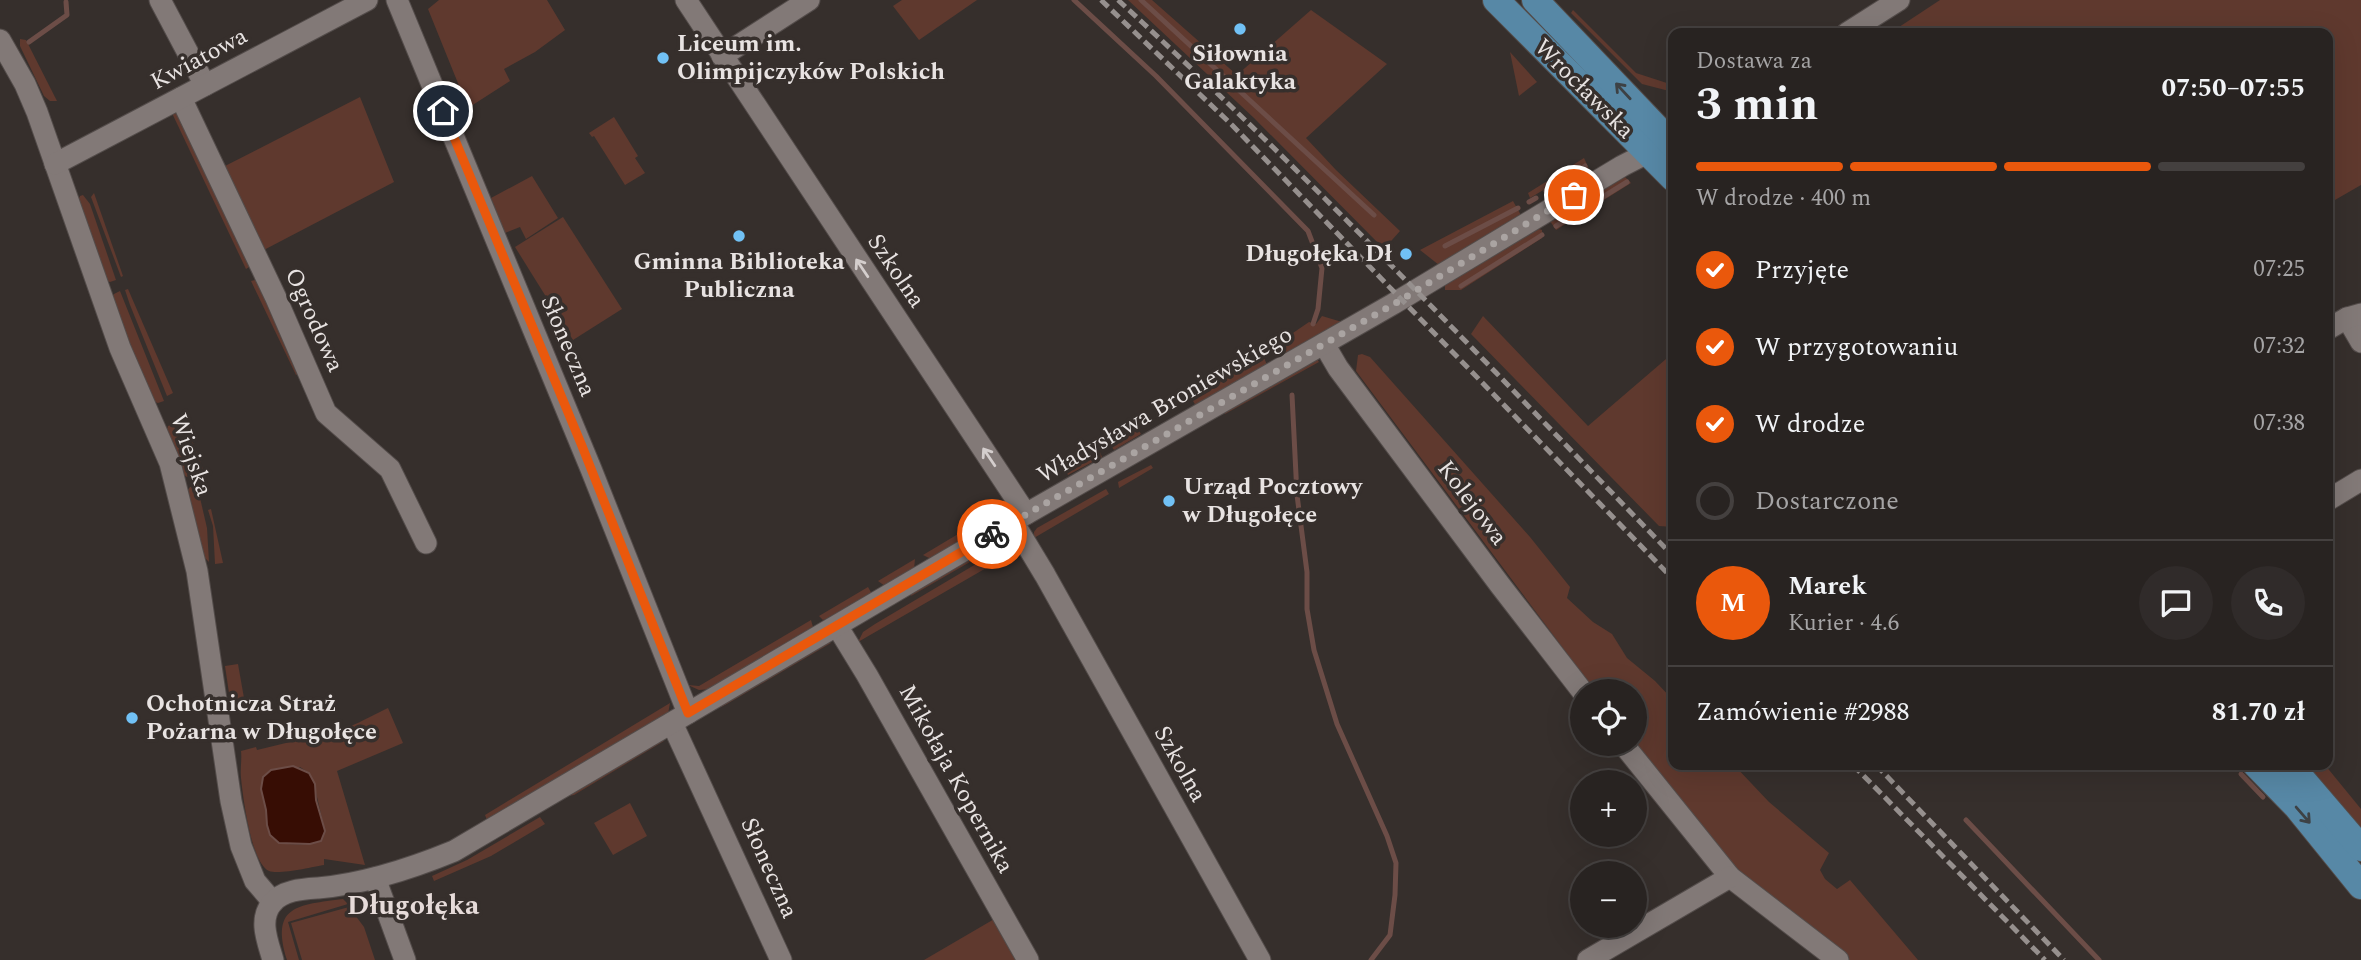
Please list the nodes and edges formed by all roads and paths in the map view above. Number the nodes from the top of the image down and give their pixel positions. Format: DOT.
graph roads {
  1 [pos="160,0"];
  2 [pos="367,0"];
  3 [pos="397,0"];
  4 [pos="686,0"];
  5 [pos="809,0"];
  6 [pos="1496,0"];
  7 [pos="1535,0"];
  8 [pos="1899,0"];
  9 [pos="1855,28"];
  10 [pos="0,40"];
  11 [pos="722,56"];
  12 [pos="205,85"];
  13 [pos="181,98"];
  14 [pos="1667,142"];
  15 [pos="55,164"];
  16 [pos="2354,316"];
  17 [pos="2333,326"];
  18 [pos="2361,342"];
  19 [pos="1324,344"];
  20 [pos="2361,480"];
  21 [pos="2333,496"];
  22 [pos="1019,518"];
  23 [pos="426,543"];
  24 [pos="837,626"];
  25 [pos="1573,679"];
  26 [pos="680,718"];
  27 [pos="1633,756"];
  28 [pos="2261,770"];
  29 [pos="2294,770"];
  30 [pos="2361,848"];
  31 [pos="1730,877"];
  32 [pos="375,878"];
  33 [pos="2361,886"];
  34 [pos="273,902"];
  35 [pos="273,960"];
  36 [pos="405,960"];
  37 [pos="781,960"];
  38 [pos="1028,960"];
  39 [pos="1259,960"];
  40 [pos="1588,960"];
  41 [pos="1838,960"];
  1 -- 12 [label="street"];
  2 -- 12 [label="street, Kwiatowa"];
  3 -- 26 [label="street, Słoneczna"];
  4 -- 11 [label="street, Szkolna"];
  5 -- 11 [label="street"];
  6 -- 14 [label="main road, Wrocławska"];
  14 -- 7 [label="main road, Wrocławska, one-way"];
  8 -- 9 [label="street"];
  10 -- 15 [label="street, Wiejska"];
  22 -- 11 [label="street, Szkolna, one-way"];
  12 -- 13 [label="street, Kwiatowa"];
  13 -- 15 [label="street, Kwiatowa"];
  13 -- 23 [label="street, Ogrodowa"];
  14 -- 19 [label="street, Władysława Broniewskiego"];
  15 -- 34 [label="street, Wiejska"];
  16 -- 17 [label="street"];
  16 -- 18 [label="street"];
  19 -- 22 [label="street, Władysława Broniewskiego"];
  19 -- 25 [label="street, Kolejowa"];
  20 -- 21 [label="street"];
  22 -- 24 [label="street, Władysława Broniewskiego"];
  22 -- 39 [label="street, Szkolna"];
  24 -- 26 [label="street, Władysława Broniewskiego"];
  24 -- 38 [label="street, Mikołaja Kopernika"];
  26 -- 32 [label="street, Władysława Broniewskiego"];
  26 -- 37 [label="street, Słoneczna"];
  27 -- 31 [label="street"];
  28 -- 33 [label="main road, one-way"];
  29 -- 30 [label="main road"];
  31 -- 40 [label="street"];
  31 -- 41 [label="street"];
  32 -- 34 [label="street, Władysława Broniewskiego"];
  32 -- 36 [label="street"];
  34 -- 35 [label="street"];
}
